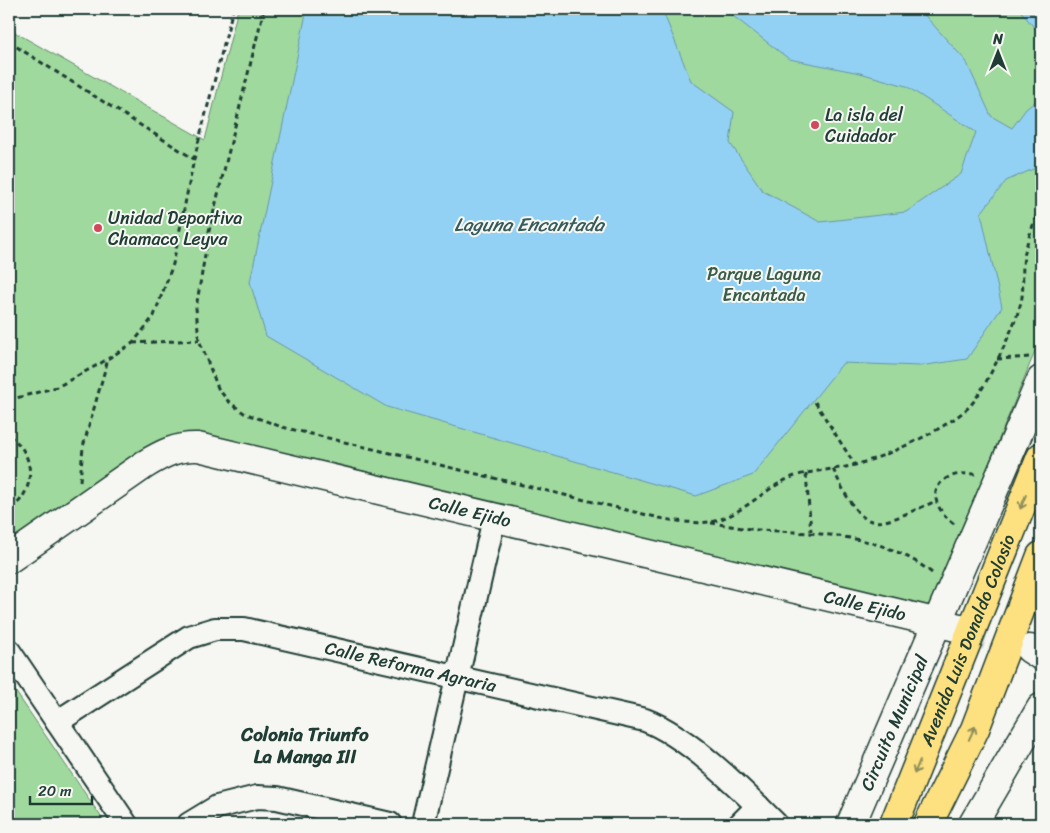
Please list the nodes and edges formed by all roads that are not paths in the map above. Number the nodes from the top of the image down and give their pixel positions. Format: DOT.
graph roads {
  1 [pos="1037,368"];
  2 [pos="1041,457"];
  3 [pos="494,519"];
  4 [pos="1041,556"];
  5 [pos="9,559"];
  6 [pos="949,625"];
  7 [pos="9,651"];
  8 [pos="458,678"];
  9 [pos="1041,708"];
  10 [pos="57,722"];
  11 [pos="758,806"];
  12 [pos="126,824"];
  13 [pos="189,824"];
  14 [pos="390,824"];
  15 [pos="423,824"];
  16 [pos="740,824"];
  17 [pos="776,824"];
  18 [pos="851,824"];
  19 [pos="894,824"];
  20 [pos="928,824"];
  21 [pos="973,824"];
  1 -- 6 [label="street, Avenida Luis Donaldo Colosio"];
  2 -- 19 [label="main road, Avenida Luis Donaldo Colosio, one-way"];
  3 -- 5 [label="street, Calle Ejido"];
  3 -- 6 [label="street, Calle Ejido"];
  3 -- 8 [label="street"];
  20 -- 4 [label="main road, Avenida Luis Donaldo Colosio, one-way"];
  6 -- 18 [label="street, Circuito Municipal"];
  7 -- 10 [label="street"];
  8 -- 10 [label="street, Calle Reforma Agraria"];
  8 -- 11 [label="street, Calle Reforma Agraria"];
  8 -- 15 [label="street"];
  9 -- 21 [label="street"];
  10 -- 12 [label="street"];
  11 -- 16 [label="street"];
  11 -- 17 [label="street, Calle Reforma Agraria"];
  13 -- 14 [label="street"];
}
